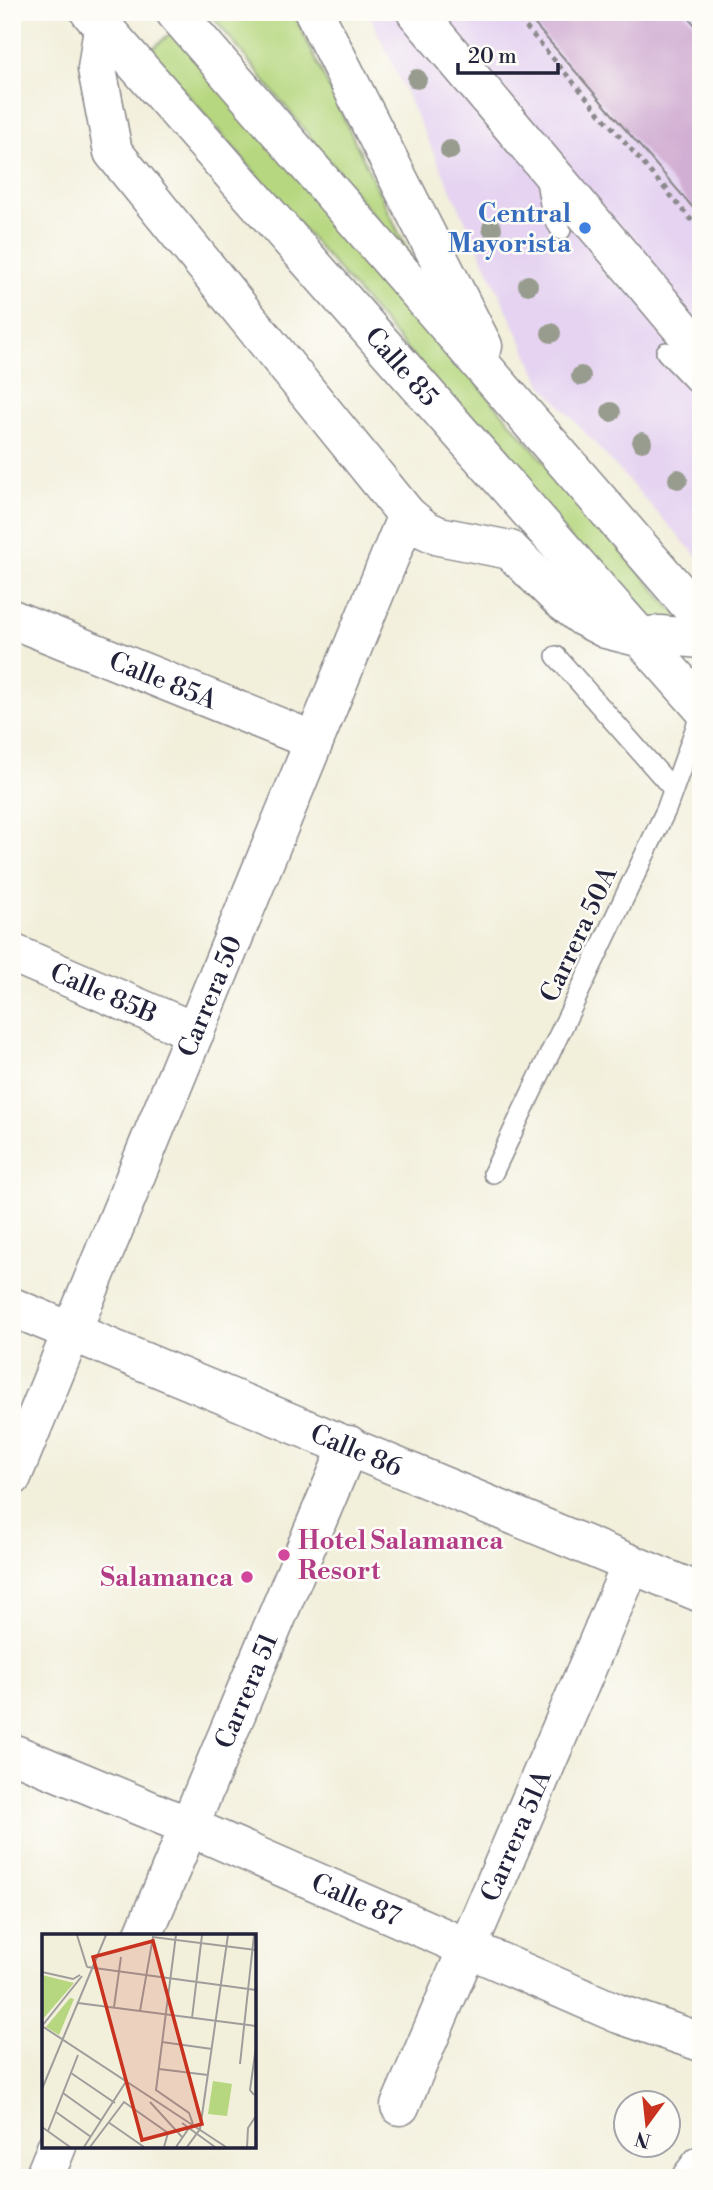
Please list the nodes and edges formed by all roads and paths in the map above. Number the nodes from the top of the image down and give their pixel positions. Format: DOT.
graph roads {
  1 [pos="175,12"];
  2 [pos="314,12"];
  3 [pos="416,12"];
  4 [pos="513,12"];
  5 [pos="96,19"];
  6 [pos="542,163"];
  7 [pos="672,183"];
  8 [pos="664,189"];
  9 [pos="561,230"];
  10 [pos="701,231"];
  11 [pos="683,352"];
  12 [pos="701,383"];
  13 [pos="510,398"];
  14 [pos="407,515"];
  15 [pos="701,618"];
  16 [pos="12,619"];
  17 [pos="638,637"];
  18 [pos="701,639"];
  19 [pos="556,656"];
  20 [pos="701,706"];
  21 [pos="701,713"];
  22 [pos="314,741"];
  23 [pos="673,789"];
  24 [pos="12,953"];
  25 [pos="195,1032"];
  26 [pos="493,1173"];
  27 [pos="12,1307"];
  28 [pos="73,1332"];
  29 [pos="349,1446"];
  30 [pos="12,1477"];
  31 [pos="631,1565"];
  32 [pos="701,1593"];
  33 [pos="12,1753"];
  34 [pos="188,1826"];
  35 [pos="144,1934"];
  36 [pos="466,1948"];
  37 [pos="701,2042"];
  38 [pos="400,2106"];
  39 [pos="56,2148"];
  40 [pos="701,2165"];
  41 [pos="44,2178"];
  42 [pos="691,2178"];
  1 -- 13 [label="street"];
  2 -- 13 [label="street"];
  3 -- 6 [label="street"];
  4 -- 8 [label="path"];
  5 -- 14 [label="street, Calle 85"];
  5 -- 17 [label="street, Calle 85"];
  6 -- 9 [label="lane"];
  6 -- 11 [label="street"];
  7 -- 8 [label="path"];
  8 -- 10 [label="path"];
  11 -- 12 [label="lane"];
  13 -- 15 [label="street"];
  14 -- 17 [label="street, Calle 85"];
  14 -- 22 [label="street, Carrera 50"];
  16 -- 22 [label="street, Calle 85A"];
  17 -- 18 [label="street, Calle 85"];
  17 -- 20 [label="street, Calle 85"];
  19 -- 23 [label="lane"];
  21 -- 23 [label="lane, Carrera 50A"];
  22 -- 25 [label="street, Carrera 50"];
  23 -- 26 [label="lane, Carrera 50A"];
  24 -- 25 [label="street, Calle 85B"];
  25 -- 28 [label="street, Carrera 50"];
  27 -- 28 [label="street, Calle 86"];
  28 -- 29 [label="street, Calle 86"];
  28 -- 30 [label="street, Carrera 50"];
  29 -- 31 [label="street, Calle 86"];
  29 -- 34 [label="street, Carrera 51"];
  31 -- 32 [label="street, Calle 86"];
  31 -- 36 [label="street, Carrera 51A"];
  33 -- 34 [label="street, Calle 87"];
  34 -- 35 [label="street, Carrera 51"];
  34 -- 36 [label="street, Calle 87"];
  36 -- 37 [label="street, Calle 87"];
  36 -- 38 [label="street, Carrera 51A"];
  39 -- 41 [label="street"];
  40 -- 42 [label="street"];
}
